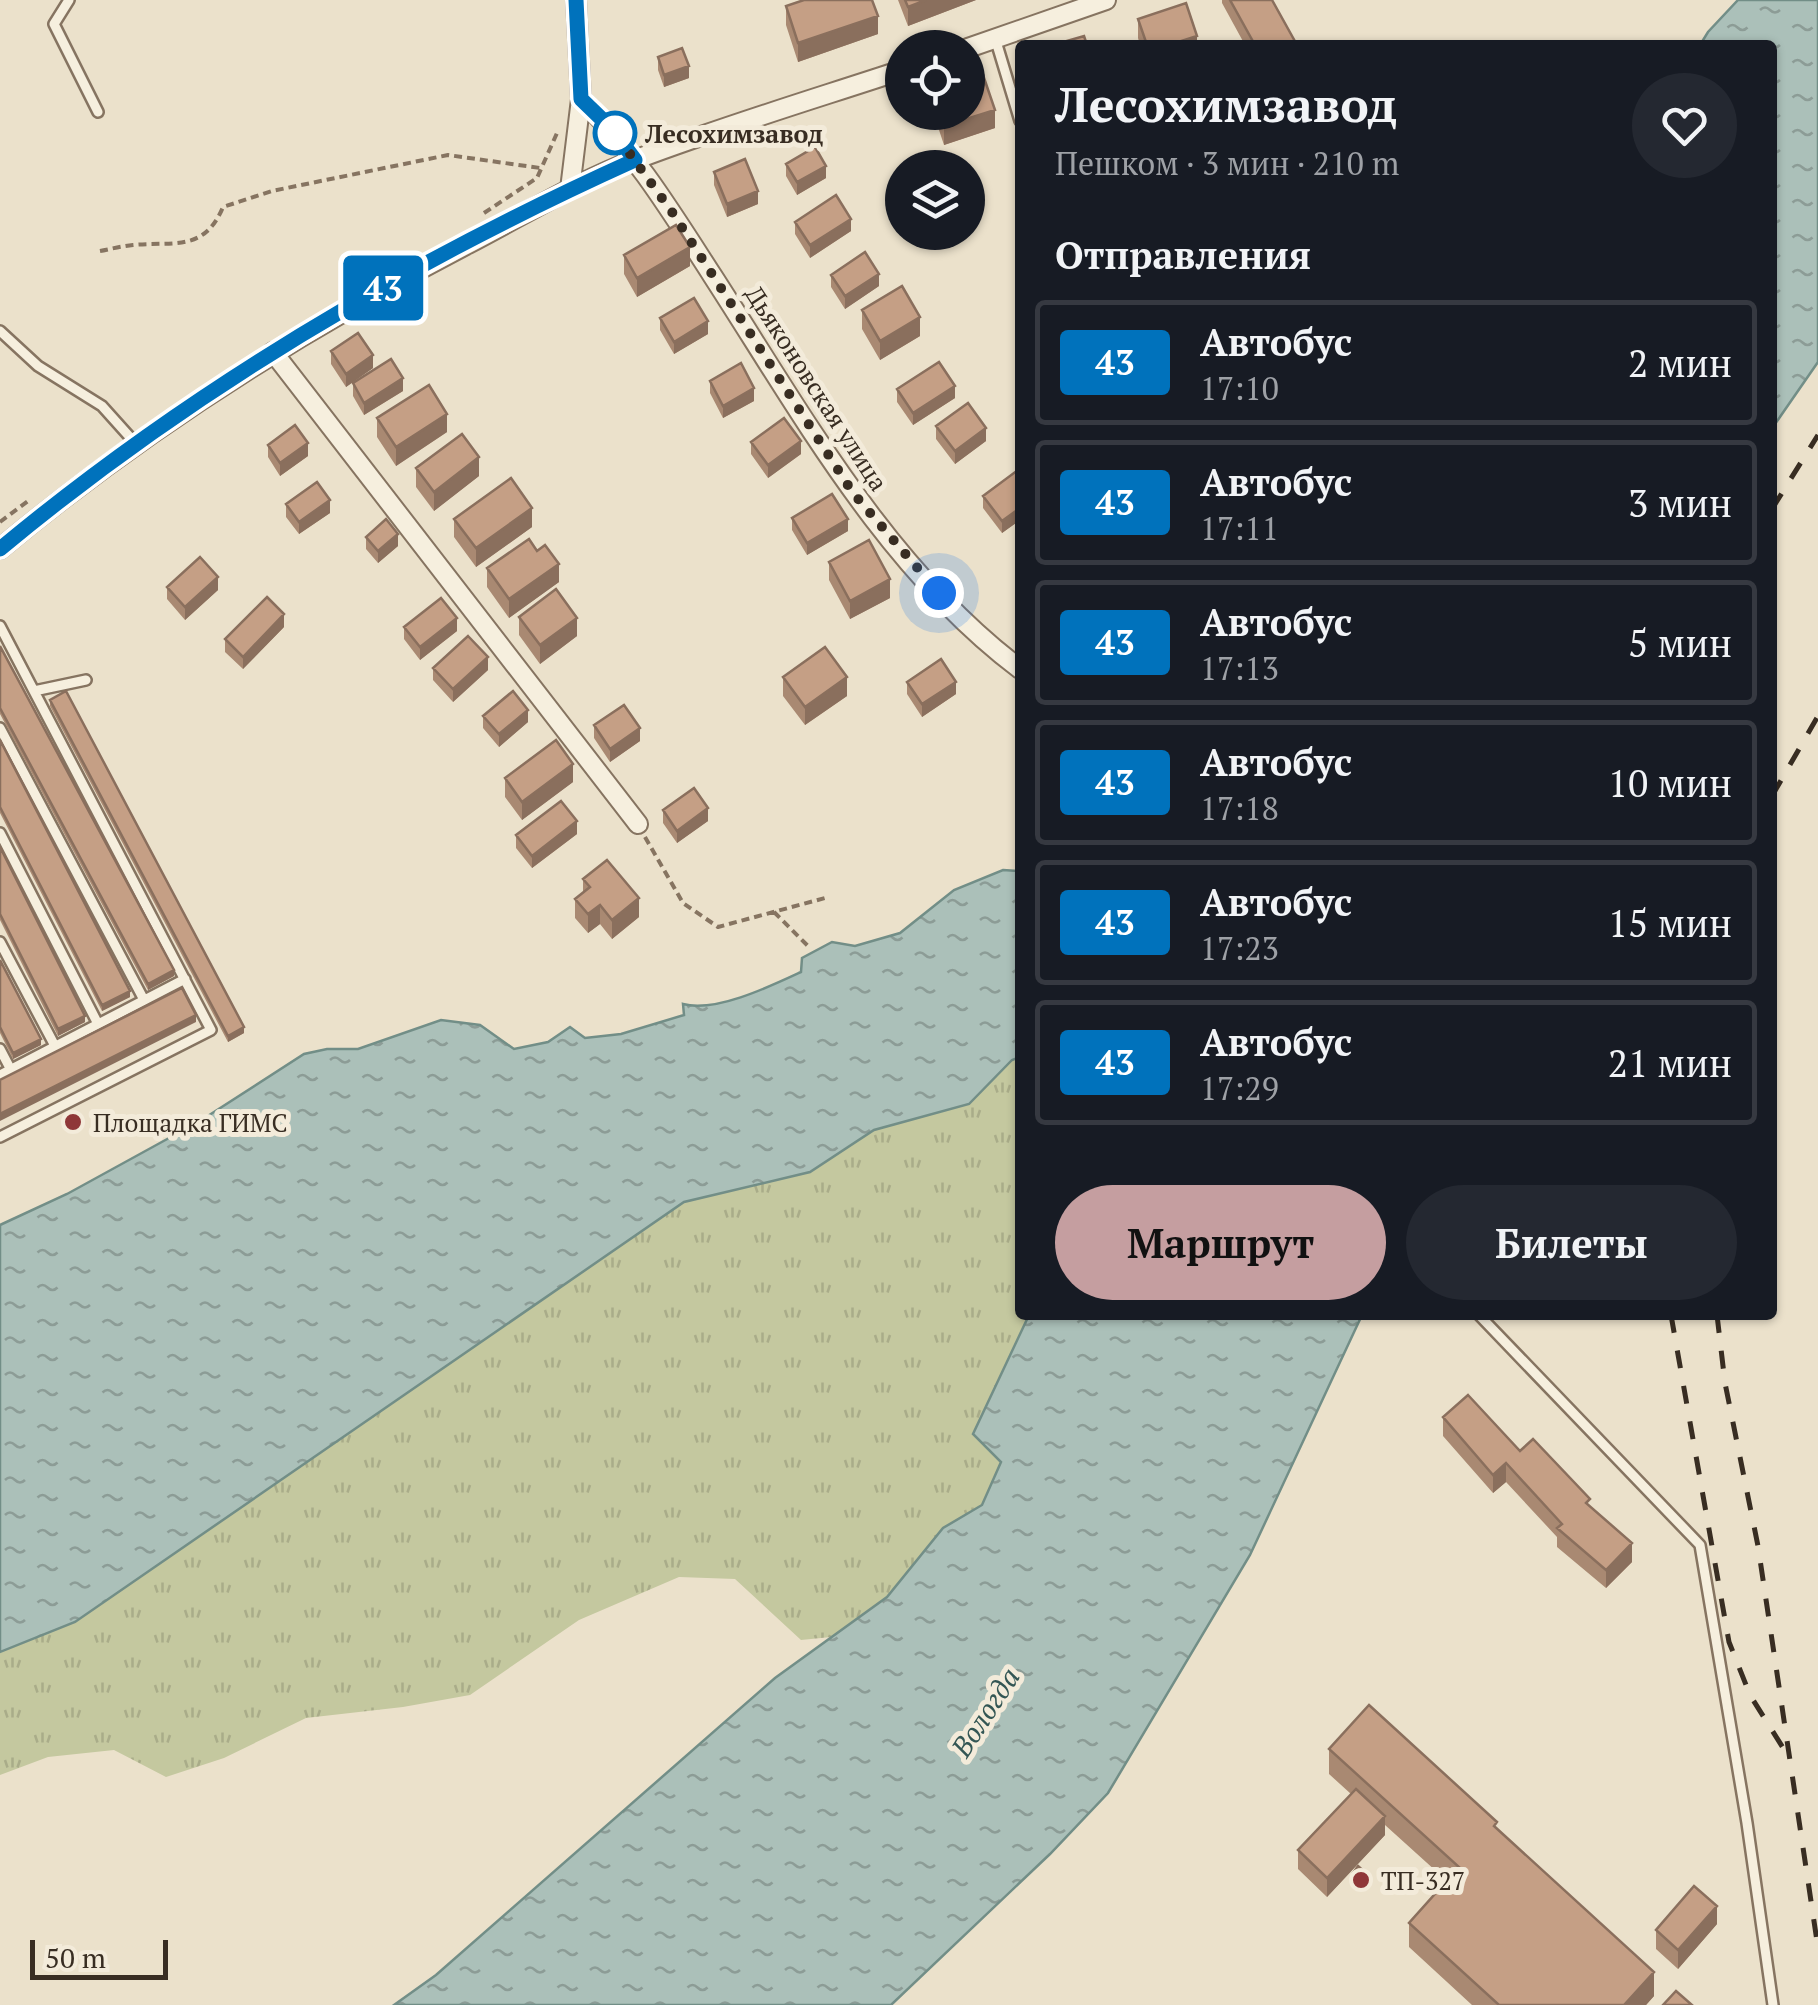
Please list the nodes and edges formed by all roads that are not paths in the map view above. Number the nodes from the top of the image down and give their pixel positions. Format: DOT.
graph roads {
  1 [pos="68,0"];
  2 [pos="576,0"];
  3 [pos="1106,0"];
  4 [pos="996,38"];
  5 [pos="985,42"];
  6 [pos="885,76"];
  7 [pos="581,99"];
  8 [pos="1015,104"];
  9 [pos="98,112"];
  10 [pos="635,160"];
  11 [pos="570,189"];
  12 [pos="0,331"];
  13 [pos="273,352"];
  14 [pos="136,445"];
  15 [pos="0,549"];
  16 [pos="0,626"];
  17 [pos="1015,665"];
  18 [pos="86,680"];
  19 [pos="34,691"];
  20 [pos="0,728"];
  21 [pos="638,824"];
  22 [pos="0,833"];
  23 [pos="0,942"];
  24 [pos="185,979"];
  25 [pos="144,1000"];
  26 [pos="98,1024"];
  27 [pos="55,1046"];
  28 [pos="0,1049"];
  29 [pos="11,1070"];
  30 [pos="0,1075"];
  31 [pos="0,1137"];
  32 [pos="1484,1320"];
  33 [pos="1773,2005"];
  1 -- 9 [label="lane"];
  2 -- 7 [label="street"];
  3 -- 4 [label="street"];
  4 -- 5 [label="street"];
  4 -- 8 [label="lane"];
  6 -- 10 [label="street"];
  7 -- 10 [label="street, Дьяконовская улица"];
  7 -- 11 [label="street"];
  10 -- 11 [label="street"];
  10 -- 17 [label="street, Дьяконовская улица"];
  11 -- 13 [label="street"];
  12 -- 14 [label="lane"];
  13 -- 14 [label="street"];
  13 -- 21 [label="street"];
  14 -- 15 [label="street"];
  16 -- 19 [label="lane"];
  18 -- 19 [label="lane"];
  19 -- 24 [label="lane"];
  20 -- 25 [label="lane"];
  22 -- 26 [label="lane"];
  23 -- 27 [label="lane"];
  24 -- 25 [label="lane"];
  24 -- 31 [label="lane"];
  25 -- 26 [label="lane"];
  26 -- 27 [label="lane"];
  27 -- 29 [label="lane"];
  28 -- 29 [label="lane"];
  29 -- 30 [label="lane"];
  32 -- 33 [label="lane"];
}
